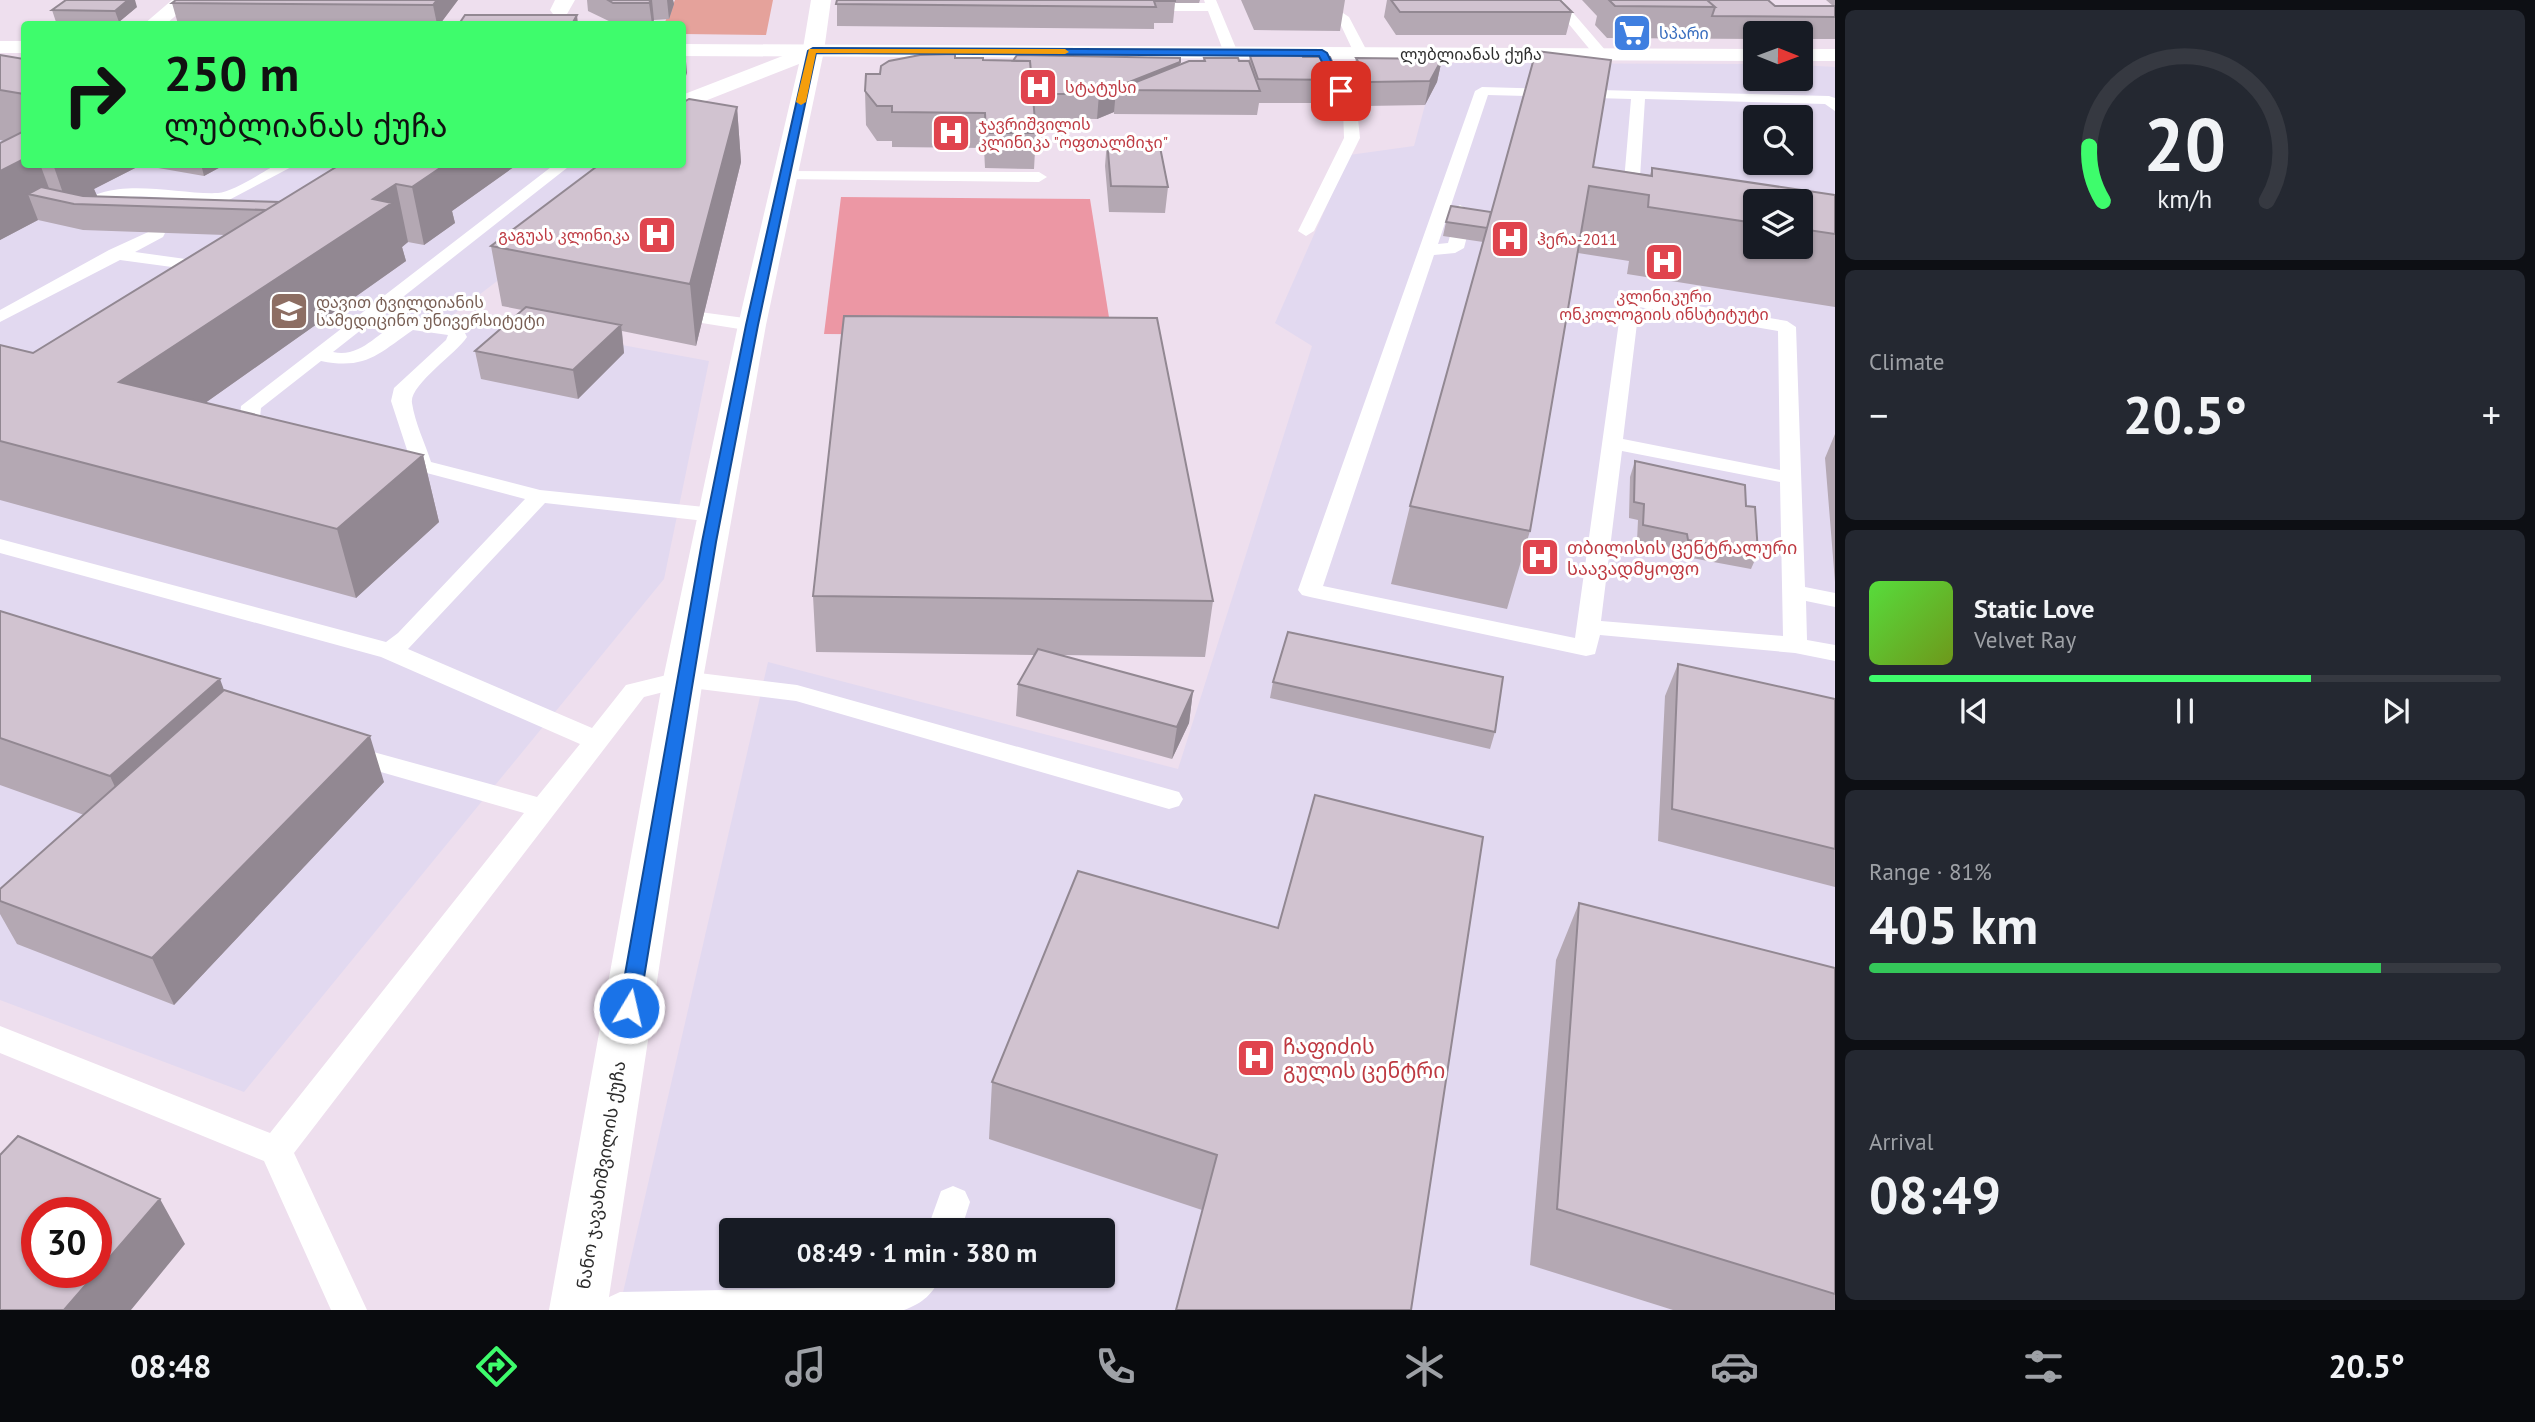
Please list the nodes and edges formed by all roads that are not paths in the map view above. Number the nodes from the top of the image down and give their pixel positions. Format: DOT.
graph roads {
  1 [pos="184,0"];
  2 [pos="1555,0"];
  3 [pos="823,4"];
  4 [pos="1212,4"];
  5 [pos="1132,7"];
  6 [pos="1343,18"];
  7 [pos="158,21"];
  8 [pos="0,47"];
  9 [pos="21,47"];
  10 [pos="686,50"];
  11 [pos="813,51"];
  12 [pos="1231,52"];
  13 [pos="1322,53"];
  14 [pos="1361,53"];
  15 [pos="1601,54"];
  16 [pos="1743,55"];
  17 [pos="1813,55"];
  18 [pos="1835,55"];
  19 [pos="1230,76"];
  20 [pos="1638,95"];
  21 [pos="686,101"];
  22 [pos="1835,107"];
  23 [pos="282,168"];
  24 [pos="560,168"];
  25 [pos="785,176"];
  26 [pos="1039,177"];
  27 [pos="1631,193"];
  28 [pos="224,198"];
  29 [pos="77,213"];
  30 [pos="193,214"];
  31 [pos="1306,231"];
  32 [pos="157,233"];
  33 [pos="114,254"];
  34 [pos="194,265"];
  35 [pos="649,309"];
  36 [pos="0,317"];
  37 [pos="752,325"];
  38 [pos="318,355"];
  39 [pos="296,434"];
  40 [pos="1612,443"];
  41 [pos="371,453"];
  42 [pos="422,465"];
  43 [pos="1791,478"];
  44 [pos="540,496"];
  45 [pos="714,514"];
  46 [pos="0,546"];
  47 [pos="1794,592"];
  48 [pos="1835,600"];
  49 [pos="1589,627"];
  50 [pos="1795,645"];
  51 [pos="390,651"];
  52 [pos="1835,653"];
  53 [pos="683,678"];
  54 [pos="597,741"];
  55 [pos="323,747"];
  56 [pos="1169,799"];
  57 [pos="543,809"];
  58 [pos="0,1040"];
  59 [pos="276,1151"];
  60 [pos="912,1288"];
  61 [pos="349,1310"];
  62 [pos="579,1310"];
  63 [pos="620,1310"];
  1 -- 7 [label="street"];
  2 -- 15 [label="lane"];
  3 -- 11 [label="street, ნანო ჯავახიშვილის ქუჩა"];
  4 -- 5 [label="lane"];
  4 -- 12 [label="lane"];
  6 -- 14 [label="lane"];
  8 -- 9 [label="street"];
  10 -- 11 [label="street, ლუბლიანას ქუჩა"];
  11 -- 12 [label="street, ლუბლიანას ქუჩა"];
  11 -- 21 [label="street"];
  11 -- 25 [label="street, ნანო ჯავახიშვილის ქუჩა"];
  12 -- 13 [label="street, ლუბლიანას ქუჩა"];
  12 -- 19 [label="lane"];
  13 -- 14 [label="street, ლუბლიანას ქუჩა"];
  13 -- 31 [label="lane"];
  14 -- 15 [label="street, ლუბლიანას ქუჩა"];
  15 -- 16 [label="street, ლუბლიანას ქუჩა"];
  17 -- 18 [label="street"];
  20 -- 22 [label="lane"];
  20 -- 27 [label="lane"];
  20 -- 49 [label="lane"];
  23 -- 28 [label="lane"];
  24 -- 38 [label="lane"];
  25 -- 26 [label="lane"];
  25 -- 37 [label="street, ნანო ჯავახიშვილის ქუჩა"];
  28 -- 29 [label="lane"];
  28 -- 30 [label="lane"];
  32 -- 33 [label="lane"];
  33 -- 34 [label="lane"];
  33 -- 36 [label="lane"];
  35 -- 37 [label="lane"];
  37 -- 45 [label="street, ნანო ჯავახიშვილის ქუჩა"];
  38 -- 39 [label="lane"];
  38 -- 42 [label="lane"];
  40 -- 43 [label="lane"];
  40 -- 43 [label="lane"];
  40 -- 49 [label="lane"];
  41 -- 42 [label="lane"];
  42 -- 44 [label="lane"];
  43 -- 47 [label="lane"];
  44 -- 45 [label="lane"];
  44 -- 51 [label="lane"];
  45 -- 53 [label="street, ნანო ჯავახიშვილის ქუჩა"];
  46 -- 51 [label="lane"];
  47 -- 48 [label="lane"];
  47 -- 50 [label="lane"];
  49 -- 50 [label="lane"];
  50 -- 52 [label="lane"];
  51 -- 54 [label="lane"];
  53 -- 54 [label="lane"];
  53 -- 56 [label="lane"];
  53 -- 62 [label="street, ნანო ჯავახიშვილის ქუჩა"];
  54 -- 57 [label="lane"];
  55 -- 57 [label="lane"];
  57 -- 59 [label="lane"];
  58 -- 59 [label="lane"];
  59 -- 61 [label="lane"];
  60 -- 63 [label="lane"];
}
